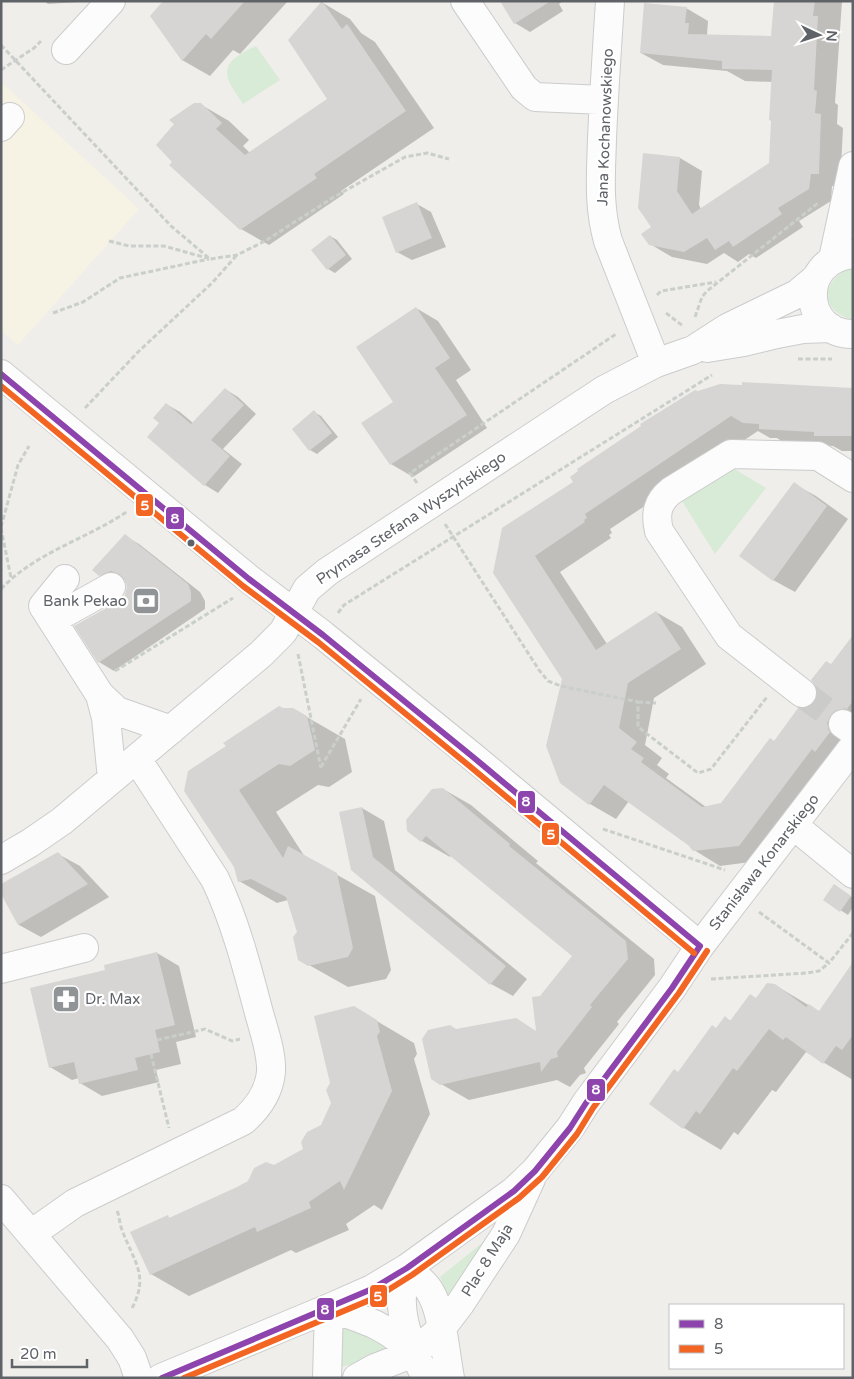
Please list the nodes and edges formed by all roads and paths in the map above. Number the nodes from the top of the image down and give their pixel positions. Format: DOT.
graph roads {
  1 [pos="111,1"];
  2 [pos="465,1"];
  3 [pos="610,1"];
  4 [pos="1,45"];
  5 [pos="66,50"];
  6 [pos="15,60"];
  7 [pos="1,70"];
  8 [pos="604,100"];
  9 [pos="449,159"];
  10 [pos="853,166"];
  11 [pos="846,199"];
  12 [pos="109,241"];
  13 [pos="237,255"];
  14 [pos="843,256"];
  15 [pos="210,259"];
  16 [pos="815,279"];
  17 [pos="716,282"];
  18 [pos="646,307"];
  19 [pos="53,313"];
  20 [pos="693,323"];
  21 [pos="842,331"];
  22 [pos="691,341"];
  23 [pos="796,359"];
  24 [pos="834,359"];
  25 [pos="656,363"];
  26 [pos="717,372"];
  27 [pos="1,374"];
  28 [pos="85,408"];
  29 [pos="29,446"];
  30 [pos="410,473"];
  31 [pos="853,478"];
  32 [pos="131,509"];
  33 [pos="1,528"];
  34 [pos="454,536"];
  35 [pos="11,578"];
  36 [pos="65,579"];
  37 [pos="111,587"];
  38 [pos="1,589"];
  39 [pos="234,597"];
  40 [pos="293,613"];
  41 [pos="335,617"];
  42 [pos="52,620"];
  43 [pos="298,654"];
  44 [pos="792,685"];
  45 [pos="97,690"];
  46 [pos="364,693"];
  47 [pos="638,702"];
  48 [pos="656,703"];
  49 [pos="171,730"];
  50 [pos="850,734"];
  51 [pos="138,758"];
  52 [pos="112,779"];
  53 [pos="792,825"];
  54 [pos="601,828"];
  55 [pos="1,860"];
  56 [pos="730,872"];
  57 [pos="853,874"];
  58 [pos="760,912"];
  59 [pos="853,933"];
  60 [pos="700,946"];
  61 [pos="84,948"];
  62 [pos="829,963"];
  63 [pos="1,969"];
  64 [pos="711,979"];
  65 [pos="265,1033"];
  66 [pos="157,1040"];
  67 [pos="151,1054"];
  68 [pos="175,1154"];
  69 [pos="535,1171"];
  70 [pos="106,1188"];
  71 [pos="1,1199"];
  72 [pos="30,1234"];
  73 [pos="407,1268"];
  74 [pos="329,1308"];
  75 [pos="111,1329"];
  76 [pos="441,1329"];
  77 [pos="414,1353"];
  78 [pos="139,1378"];
  79 [pos="161,1378"];
  80 [pos="328,1378"];
  81 [pos="356,1378"];
  82 [pos="426,1378"];
  83 [pos="450,1378"];
  1 -- 5 [label="street"];
  2 -- 8 [label="street"];
  3 -- 8 [label="street, Jana Kochanowskiego"];
  4 -- 6 [label="path"];
  6 -- 7 [label="path"];
  6 -- 15 [label="path"];
  8 -- 18 [label="street, Jana Kochanowskiego"];
  9 -- 13 [label="path"];
  10 -- 11 [label="street"];
  11 -- 14 [label="street"];
  11 -- 17 [label="path"];
  12 -- 15 [label="path"];
  13 -- 15 [label="path"];
  13 -- 28 [label="path"];
  14 -- 16 [label="street, Prymasa Stefana Wyszyńskiego"];
  15 -- 19 [label="path"];
  16 -- 21 [label="street"];
  16 -- 22 [label="street, Prymasa Stefana Wyszyńskiego"];
  17 -- 18 [label="path"];
  17 -- 20 [label="path"];
  18 -- 22 [label="path"];
  18 -- 25 [label="street, Jana Kochanowskiego"];
  18 -- 30 [label="path"];
  21 -- 22 [label="street, Prymasa Stefana Wyszyńskiego"];
  22 -- 25 [label="street, Prymasa Stefana Wyszyńskiego"];
  23 -- 24 [label="path"];
  25 -- 40 [label="street, Prymasa Stefana Wyszyńskiego"];
  26 -- 34 [label="path"];
  27 -- 40 [label="street"];
  29 -- 33 [label="path"];
  31 -- 44 [label="street"];
  32 -- 35 [label="path"];
  33 -- 35 [label="path"];
  34 -- 41 [label="path"];
  34 -- 47 [label="path"];
  35 -- 38 [label="path"];
  36 -- 42 [label="street"];
  37 -- 42 [label="street"];
  39 -- 45 [label="path"];
  40 -- 49 [label="street, Prymasa Stefana Wyszyńskiego"];
  40 -- 60 [label="street"];
  42 -- 45 [label="street"];
  43 -- 46 [label="path"];
  44 -- 47 [label="path"];
  45 -- 49 [label="street"];
  45 -- 52 [label="street"];
  47 -- 48 [label="path"];
  49 -- 51 [label="street, Prymasa Stefana Wyszyńskiego"];
  50 -- 53 [label="street, Stanisława Konarskiego"];
  51 -- 52 [label="street, Prymasa Stefana Wyszyńskiego"];
  51 -- 65 [label="street"];
  52 -- 55 [label="street, Prymasa Stefana Wyszyńskiego"];
  53 -- 57 [label="street"];
  53 -- 60 [label="street, Stanisława Konarskiego"];
  54 -- 56 [label="path"];
  58 -- 62 [label="path"];
  59 -- 62 [label="path"];
  60 -- 69 [label="street, Stanisława Konarskiego"];
  61 -- 63 [label="street"];
  62 -- 64 [label="path"];
  65 -- 66 [label="path"];
  65 -- 68 [label="street"];
  67 -- 68 [label="path"];
  68 -- 70 [label="street"];
  69 -- 73 [label="street, Plac 8 Maja"];
  69 -- 76 [label="street, Plac 8 Maja"];
  70 -- 72 [label="street"];
  70 -- 75 [label="path"];
  71 -- 72 [label="street"];
  72 -- 75 [label="street"];
  73 -- 74 [label="street, Plac 8 Maja"];
  73 -- 76 [label="street"];
  73 -- 77 [label="street"];
  74 -- 77 [label="street"];
  74 -- 79 [label="street, Plac 8 Maja"];
  74 -- 80 [label="street"];
  75 -- 78 [label="street"];
  76 -- 77 [label="street, Plac 8 Maja"];
  76 -- 83 [label="street"];
  77 -- 81 [label="street, Plac 8 Maja"];
  77 -- 82 [label="street"];
}
